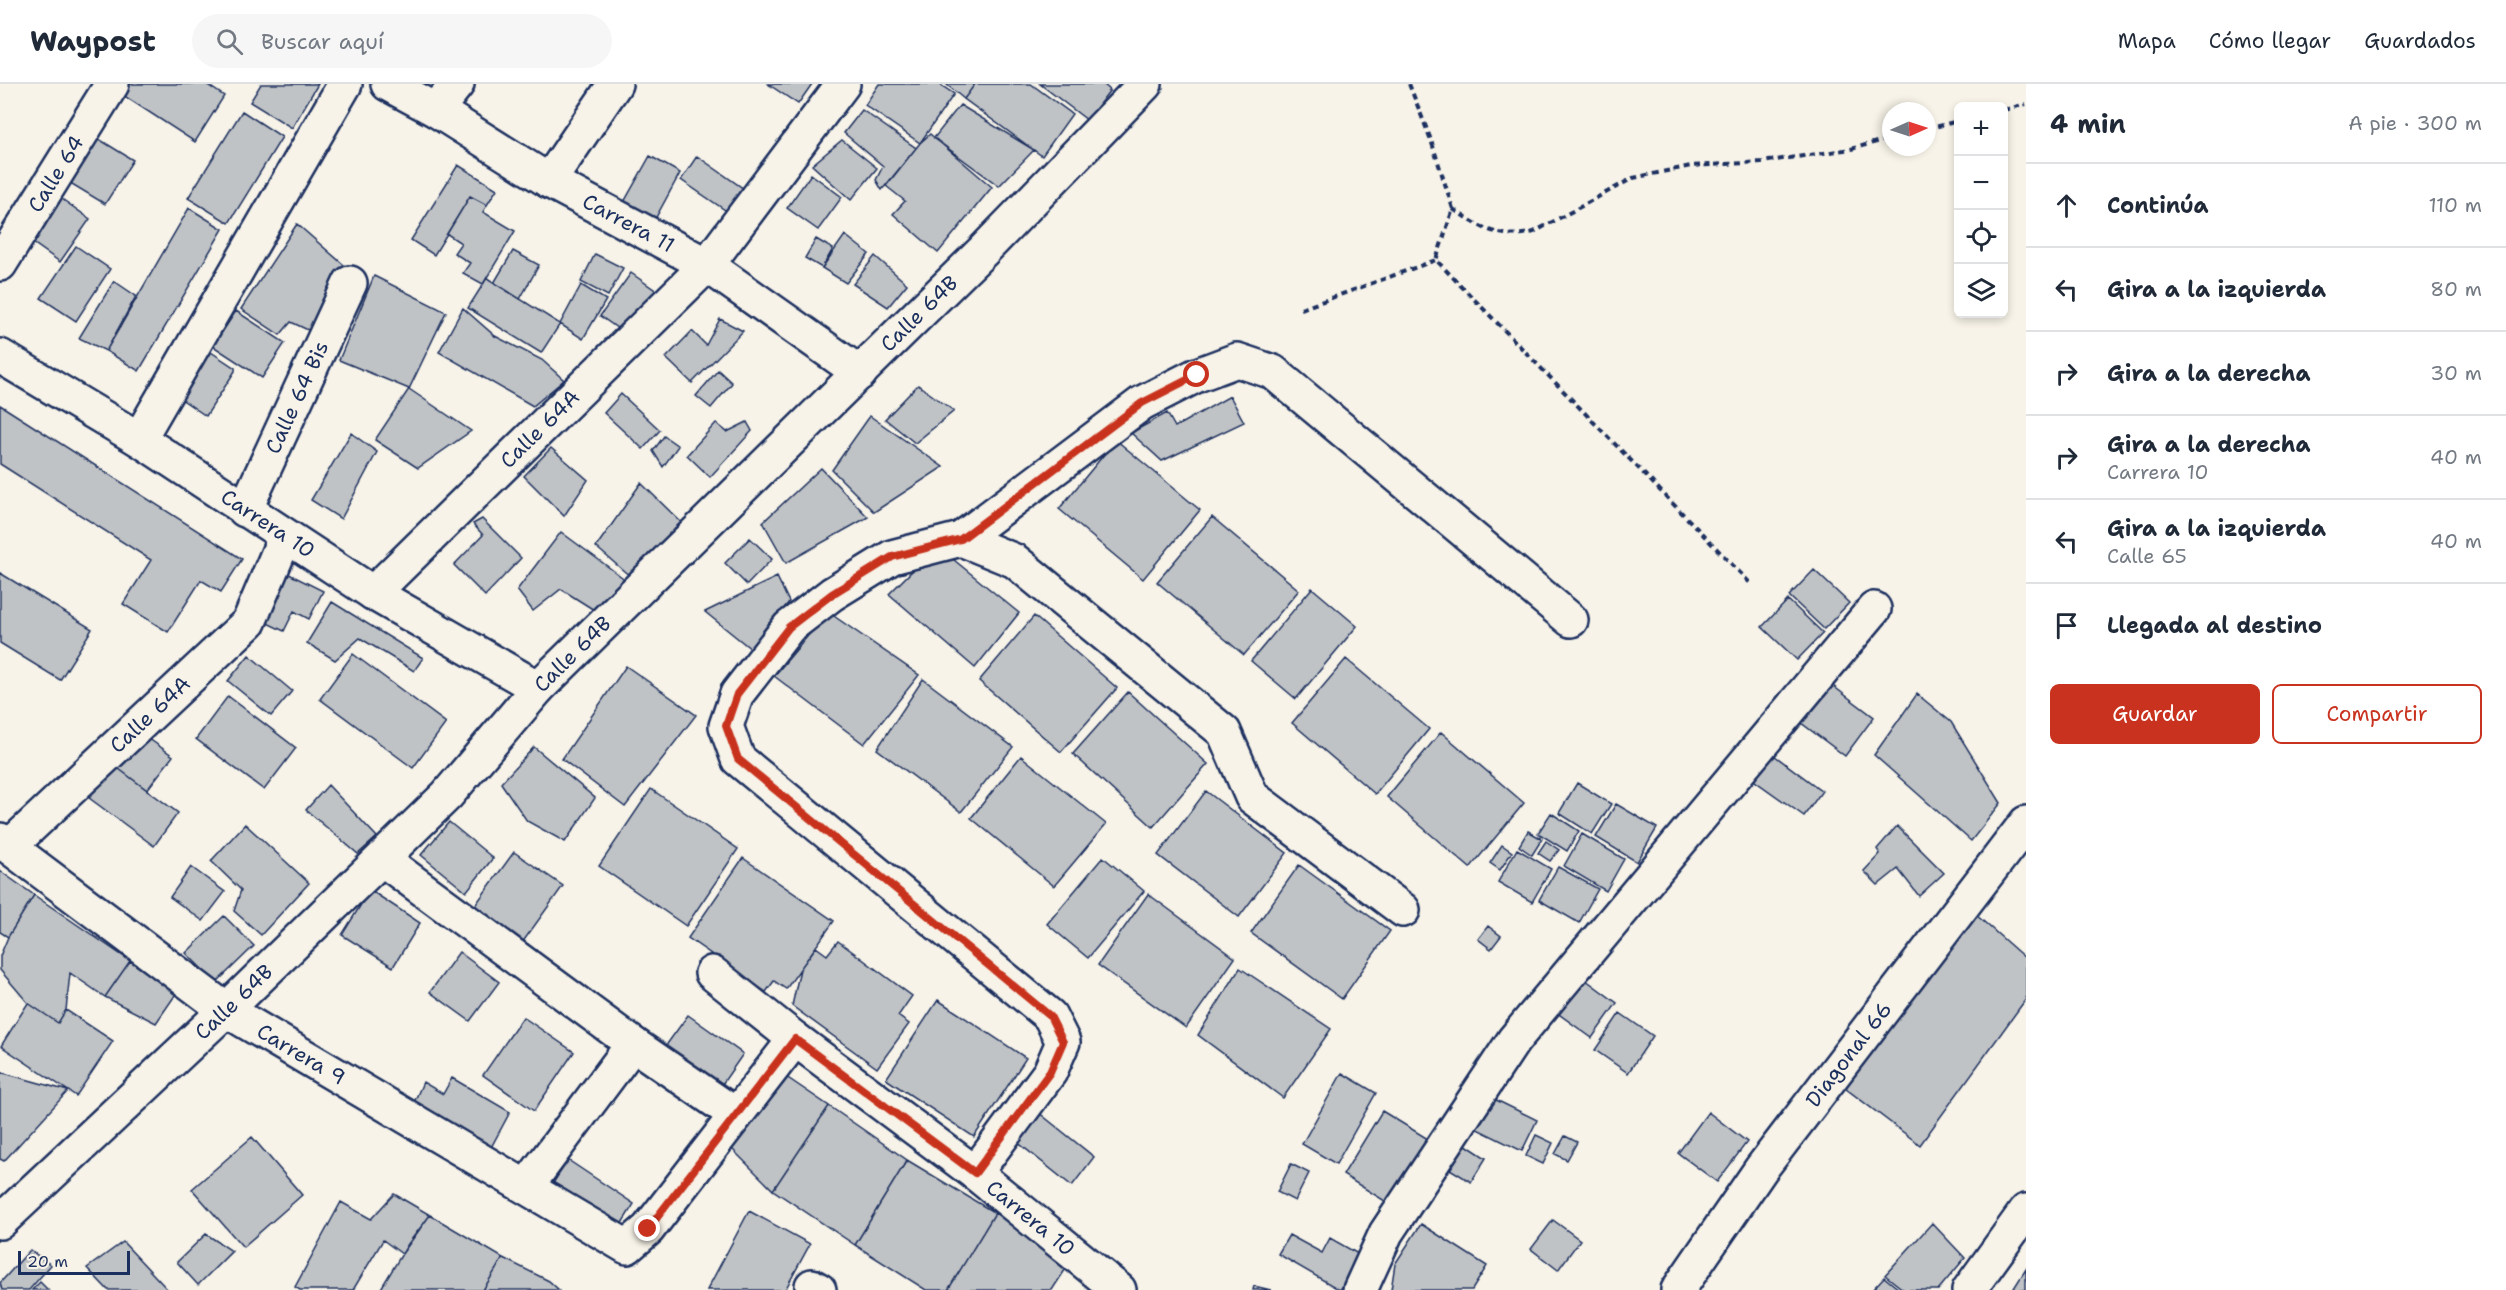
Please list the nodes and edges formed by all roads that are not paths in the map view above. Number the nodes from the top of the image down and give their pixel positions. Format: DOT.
graph roads {
  1 [pos="112,84"];
  2 [pos="345,84"];
  3 [pos="388,84"];
  4 [pos="457,84"];
  5 [pos="615,84"];
  6 [pos="843,84"];
  7 [pos="1145,84"];
  8 [pos="436,110"];
  9 [pos="549,181"];
  10 [pos="0,264"];
  11 [pos="707,265"];
  12 [pos="350,283"];
  13 [pos="0,356"];
  14 [pos="860,374"];
  15 [pos="139,439"];
  16 [pos="245,510"];
  17 [pos="285,537"];
  18 [pos="961,539"];
  19 [pos="373,593"];
  20 [pos="1874,609"];
  21 [pos="1571,620"];
  22 [pos="538,688"];
  23 [pos="2026,823"];
  24 [pos="5,843"];
  25 [pos="382,859"];
  26 [pos="1403,910"];
  27 [pos="712,973"];
  28 [pos="226,1010"];
  29 [pos="795,1039"];
  30 [pos="633,1044"];
  31 [pos="736,1115"];
  32 [pos="975,1173"];
  33 [pos="527,1186"];
  34 [pos="2026,1211"];
  35 [pos="0,1222"];
  36 [pos="1119,1290"];
  37 [pos="1360,1290"];
  38 [pos="1678,1290"];
  39 [pos="1969,1290"];
  1 -- 10 [label="street, Calle 64"];
  2 -- 15 [label="street"];
  3 -- 8 [label="street, Carrera 11"];
  4 -- 8 [label="street"];
  5 -- 9 [label="street"];
  6 -- 11 [label="street"];
  7 -- 14 [label="street, Calle 64B"];
  8 -- 9 [label="street, Carrera 11"];
  9 -- 11 [label="street, Carrera 11"];
  11 -- 14 [label="street, Carrera 11"];
  11 -- 19 [label="street, Calle 64A"];
  12 -- 16 [label="street, Calle 64 Bis"];
  13 -- 15 [label="street, Carrera 10"];
  14 -- 22 [label="street, Calle 64B"];
  15 -- 16 [label="street, Carrera 10"];
  16 -- 17 [label="street, Carrera 10"];
  17 -- 19 [label="street, Carrera 10"];
  17 -- 24 [label="street, Calle 64A"];
  18 -- 21 [label="street"];
  18 -- 26 [label="street"];
  18 -- 32 [label="street"];
  19 -- 22 [label="street, Carrera 10"];
  20 -- 37 [label="street"];
  22 -- 25 [label="street, Calle 64B"];
  23 -- 38 [label="street, Diagonal 66"];
  24 -- 28 [label="street, Carrera 9"];
  25 -- 28 [label="street, Calle 64B"];
  25 -- 30 [label="street"];
  27 -- 29 [label="street, Carrera 10"];
  28 -- 33 [label="street, Carrera 9"];
  28 -- 35 [label="street, Calle 64B"];
  29 -- 31 [label="street"];
  29 -- 32 [label="street, Carrera 10"];
  30 -- 31 [label="street"];
  30 -- 33 [label="street"];
  31 -- 33 [label="street, Carrera 9"];
  32 -- 36 [label="street, Carrera 10"];
  34 -- 39 [label="street"];
}
